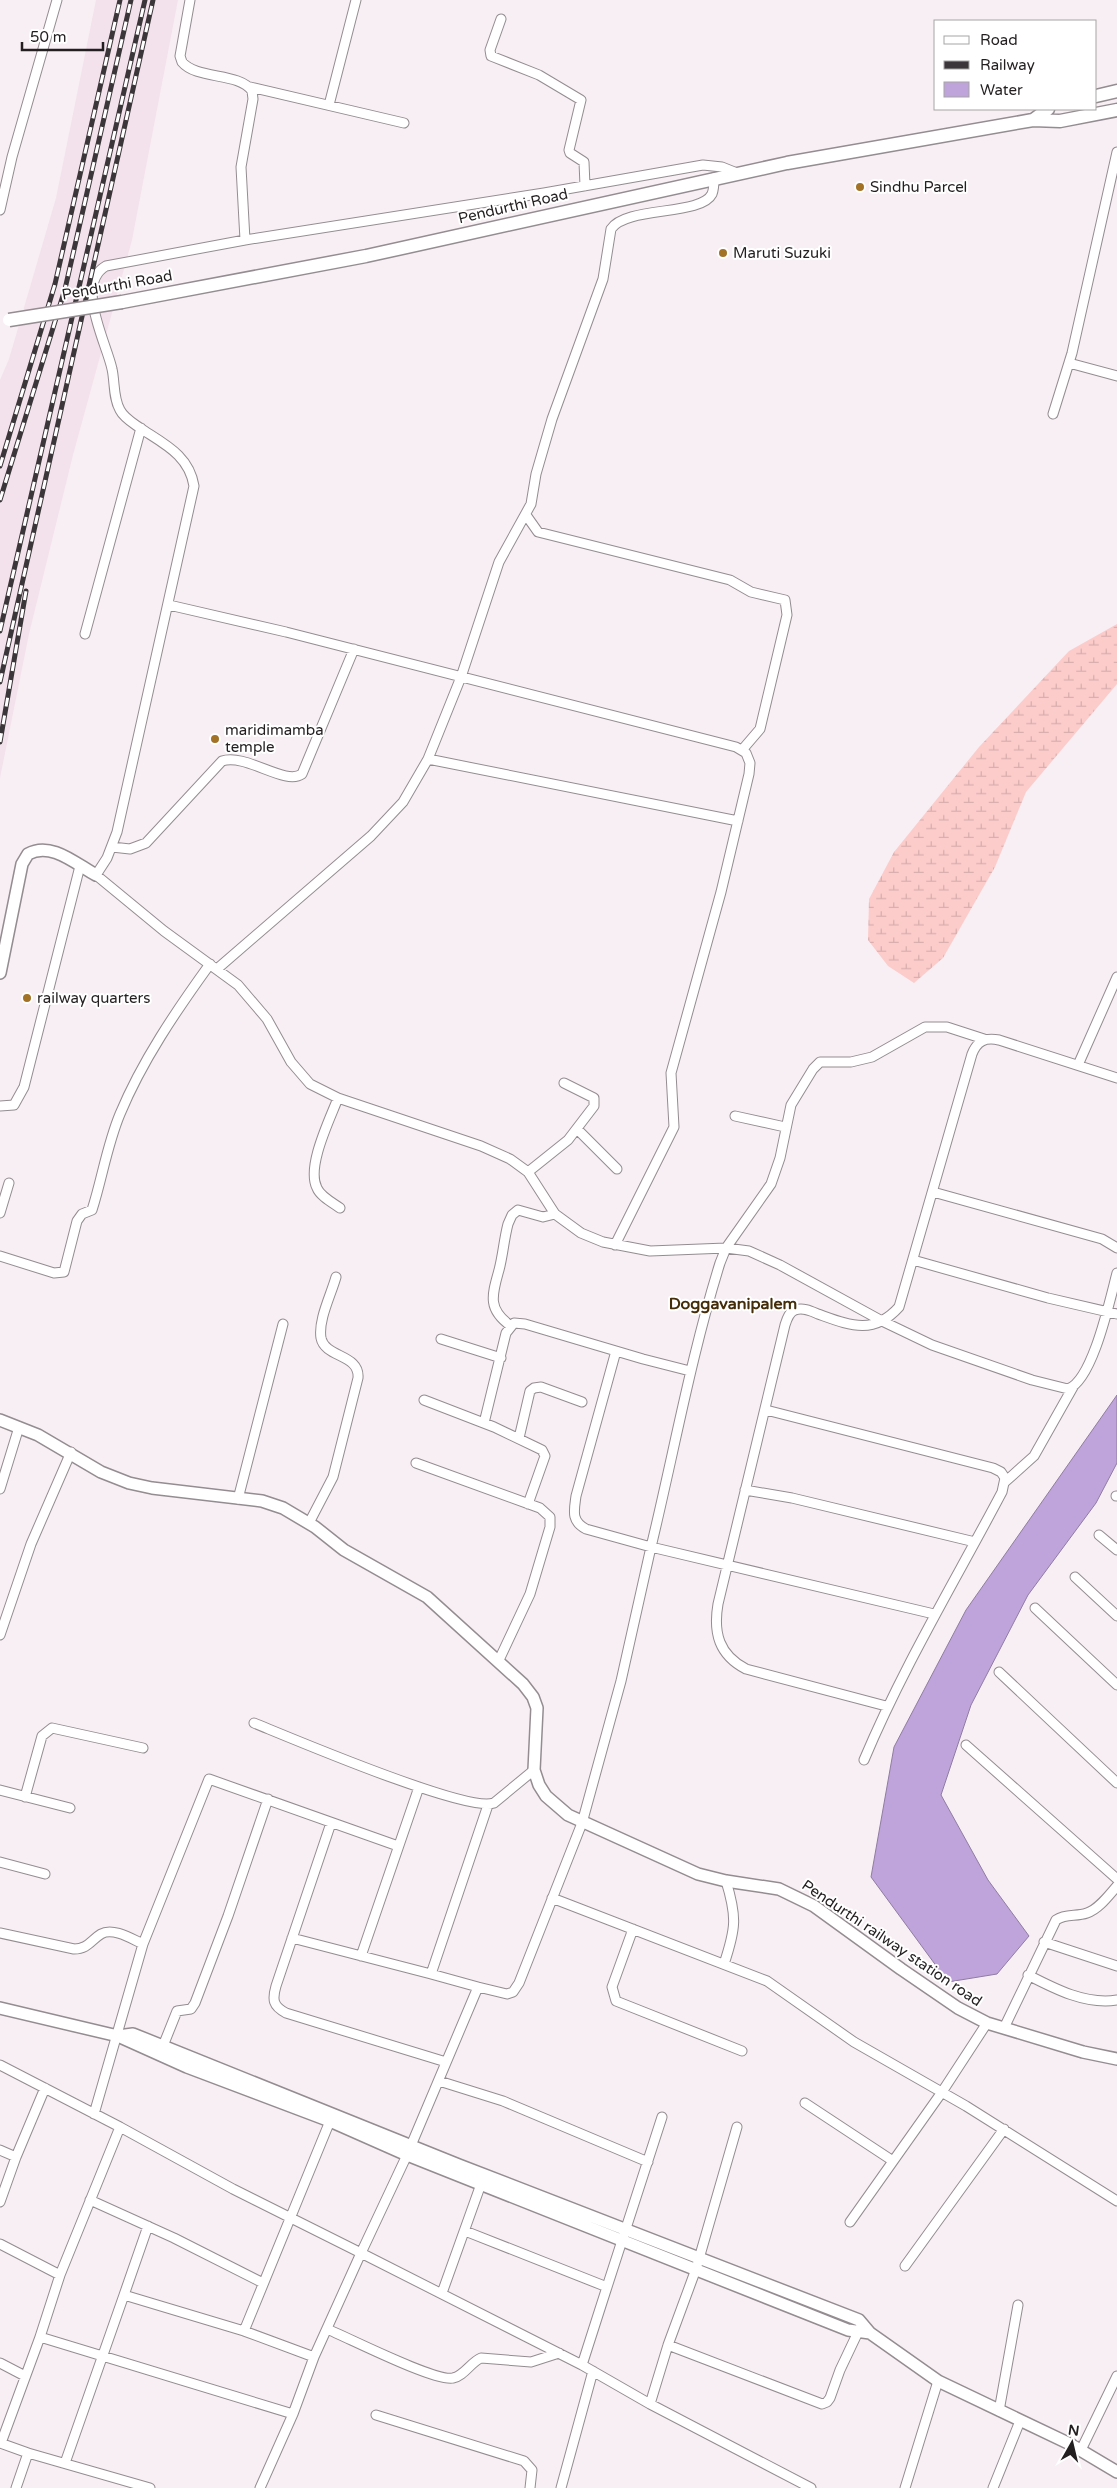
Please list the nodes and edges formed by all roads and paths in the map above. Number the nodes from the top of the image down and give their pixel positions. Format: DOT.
graph roads {
  1 [pos="57,0"];
  2 [pos="190,0"];
  3 [pos="356,0"];
  4 [pos="501,19"];
  5 [pos="250,87"];
  6 [pos="1117,91"];
  7 [pos="1097,96"];
  8 [pos="329,105"];
  9 [pos="1047,110"];
  10 [pos="1117,110"];
  11 [pos="1033,120"];
  12 [pos="404,123"];
  13 [pos="1117,152"];
  14 [pos="737,173"];
  15 [pos="714,178"];
  16 [pos="585,186"];
  17 [pos="1,200"];
  18 [pos="0,210"];
  19 [pos="245,240"];
  20 [pos="4,321"];
  21 [pos="1069,363"];
  22 [pos="1117,376"];
  23 [pos="1053,414"];
  24 [pos="140,428"];
  25 [pos="526,515"];
  26 [pos="169,605"];
  27 [pos="85,634"];
  28 [pos="354,649"];
  29 [pos="461,677"];
  30 [pos="742,750"];
  31 [pos="428,759"];
  32 [pos="738,821"];
  33 [pos="112,847"];
  34 [pos="80,866"];
  35 [pos="96,875"];
  36 [pos="214,966"];
  37 [pos="0,973"];
  38 [pos="1117,977"];
  39 [pos="984,1039"];
  40 [pos="1078,1065"];
  41 [pos="1117,1078"];
  42 [pos="564,1082"];
  43 [pos="338,1098"];
  44 [pos="0,1106"];
  45 [pos="735,1116"];
  46 [pos="785,1127"];
  47 [pos="577,1129"];
  48 [pos="617,1169"];
  49 [pos="528,1172"];
  50 [pos="9,1183"];
  51 [pos="932,1192"];
  52 [pos="340,1208"];
  53 [pos="0,1213"];
  54 [pos="555,1214"];
  55 [pos="615,1245"];
  56 [pos="726,1248"];
  57 [pos="1117,1248"];
  58 [pos="0,1256"];
  59 [pos="914,1260"];
  60 [pos="1117,1273"];
  61 [pos="336,1278"];
  62 [pos="1107,1312"];
  63 [pos="1117,1314"];
  64 [pos="882,1321"];
  65 [pos="282,1324"];
  66 [pos="511,1326"];
  67 [pos="441,1339"];
  68 [pos="616,1351"];
  69 [pos="501,1358"];
  70 [pos="690,1371"];
  71 [pos="1073,1387"];
  72 [pos="424,1400"];
  73 [pos="582,1402"];
  74 [pos="766,1410"];
  75 [pos="0,1420"];
  76 [pos="484,1423"];
  77 [pos="19,1427"];
  78 [pos="519,1438"];
  79 [pos="71,1452"];
  80 [pos="416,1463"];
  81 [pos="1005,1482"];
  82 [pos="0,1489"];
  83 [pos="745,1490"];
  84 [pos="238,1499"];
  85 [pos="528,1504"];
  86 [pos="309,1523"];
  87 [pos="1099,1535"];
  88 [pos="975,1542"];
  89 [pos="651,1547"];
  90 [pos="1117,1550"];
  91 [pos="727,1565"];
  92 [pos="1075,1577"];
  93 [pos="1035,1608"];
  94 [pos="934,1614"];
  95 [pos="1117,1616"];
  96 [pos="0,1635"];
  97 [pos="499,1660"];
  98 [pos="999,1672"];
  99 [pos="1117,1686"];
  100 [pos="886,1706"];
  101 [pos="254,1723"];
  102 [pos="966,1745"];
  103 [pos="143,1748"];
  104 [pos="864,1760"];
  105 [pos="534,1770"];
  106 [pos="1117,1783"];
  107 [pos="420,1787"];
  108 [pos="0,1790"];
  109 [pos="25,1797"];
  110 [pos="268,1799"];
  111 [pos="488,1806"];
  112 [pos="70,1808"];
  113 [pos="332,1823"];
  114 [pos="582,1823"];
  115 [pos="398,1846"];
  116 [pos="0,1862"];
  117 [pos="45,1874"];
  118 [pos="1117,1879"];
  119 [pos="726,1881"];
  120 [pos="1117,1886"];
  121 [pos="552,1898"];
  122 [pos="633,1929"];
  123 [pos="0,1933"];
  124 [pos="292,1938"];
  125 [pos="1044,1942"];
  126 [pos="143,1944"];
  127 [pos="361,1956"];
  128 [pos="724,1964"];
  129 [pos="1117,1966"];
  130 [pos="431,1974"];
  131 [pos="1028,1976"];
  132 [pos="478,1986"];
  133 [pos="1117,2000"];
  134 [pos="0,2008"];
  135 [pos="986,2023"];
  136 [pos="1004,2028"];
  137 [pos="118,2036"];
  138 [pos="163,2046"];
  139 [pos="742,2051"];
  140 [pos="1117,2059"];
  141 [pos="446,2062"];
  142 [pos="0,2065"];
  143 [pos="439,2081"];
  144 [pos="45,2088"];
  145 [pos="942,2092"];
  146 [pos="805,2103"];
  147 [pos="94,2114"];
  148 [pos="662,2117"];
  149 [pos="330,2121"];
  150 [pos="120,2127"];
  151 [pos="737,2127"];
  152 [pos="1004,2129"];
  153 [pos="0,2150"];
  154 [pos="409,2150"];
  155 [pos="16,2157"];
  156 [pos="893,2161"];
  157 [pos="648,2162"];
  158 [pos="481,2184"];
  159 [pos="90,2200"];
  160 [pos="1117,2201"];
  161 [pos="0,2202"];
  162 [pos="290,2218"];
  163 [pos="850,2222"];
  164 [pos="148,2226"];
  165 [pos="465,2230"];
  166 [pos="625,2235"];
  167 [pos="0,2244"];
  168 [pos="362,2253"];
  169 [pos="697,2264"];
  170 [pos="905,2266"];
  171 [pos="60,2275"];
  172 [pos="264,2283"];
  173 [pos="607,2287"];
  174 [pos="442,2293"];
  175 [pos="124,2295"];
  176 [pos="1018,2306"];
  177 [pos="327,2329"];
  178 [pos="244,2331"];
  179 [pos="864,2332"];
  180 [pos="40,2336"];
  181 [pos="668,2345"];
  182 [pos="559,2353"];
  183 [pos="103,2356"];
  184 [pos="314,2357"];
  185 [pos="0,2363"];
  186 [pos="582,2365"];
  187 [pos="592,2371"];
  188 [pos="25,2376"];
  189 [pos="1117,2376"];
  190 [pos="938,2381"];
  191 [pos="650,2404"];
  192 [pos="999,2411"];
  193 [pos="293,2414"];
  194 [pos="376,2415"];
  195 [pos="1020,2421"];
  196 [pos="0,2443"];
  197 [pos="1081,2450"];
  198 [pos="28,2453"];
  199 [pos="65,2463"];
  200 [pos="1117,2472"];
  201 [pos="16,2488"];
  202 [pos="150,2488"];
  203 [pos="260,2488"];
  204 [pos="530,2488"];
  205 [pos="561,2488"];
  206 [pos="811,2488"];
  207 [pos="905,2488"];
  208 [pos="993,2488"];
  1 -- 17 [label="street"];
  2 -- 5 [label="street"];
  3 -- 8 [label="street"];
  4 -- 16 [label="street"];
  5 -- 8 [label="street"];
  5 -- 19 [label="street"];
  6 -- 7 [label="main road"];
  8 -- 12 [label="street"];
  9 -- 11 [label="main road, Pendurthi Road"];
  10 -- 11 [label="main road, Pendurthi Road"];
  11 -- 14 [label="main road, Pendurthi Road"];
  13 -- 21 [label="street"];
  14 -- 15 [label="main road, Pendurthi Road"];
  14 -- 16 [label="street"];
  15 -- 20 [label="main road, Pendurthi Road, bridge"];
  15 -- 25 [label="street"];
  16 -- 19 [label="street"];
  17 -- 18 [label="street"];
  19 -- 24 [label="street"];
  21 -- 22 [label="street"];
  21 -- 23 [label="street"];
  24 -- 26 [label="street"];
  24 -- 27 [label="street"];
  25 -- 29 [label="street"];
  25 -- 30 [label="street"];
  26 -- 28 [label="street"];
  26 -- 33 [label="street"];
  28 -- 29 [label="street"];
  28 -- 33 [label="street"];
  29 -- 30 [label="street"];
  29 -- 31 [label="street"];
  30 -- 32 [label="street"];
  31 -- 32 [label="street"];
  31 -- 36 [label="street"];
  32 -- 55 [label="street"];
  33 -- 35 [label="street"];
  34 -- 35 [label="street"];
  34 -- 37 [label="street"];
  34 -- 44 [label="street"];
  35 -- 36 [label="street"];
  36 -- 43 [label="street"];
  36 -- 58 [label="street"];
  38 -- 40 [label="street"];
  39 -- 40 [label="street"];
  39 -- 46 [label="street"];
  39 -- 51 [label="street"];
  40 -- 41 [label="street"];
  42 -- 47 [label="street"];
  43 -- 49 [label="street"];
  43 -- 52 [label="street"];
  45 -- 46 [label="street"];
  46 -- 56 [label="street"];
  47 -- 48 [label="street"];
  47 -- 49 [label="street"];
  49 -- 54 [label="street"];
  50 -- 53 [label="street"];
  51 -- 57 [label="street"];
  51 -- 59 [label="street"];
  54 -- 55 [label="street"];
  54 -- 66 [label="street"];
  55 -- 56 [label="street"];
  56 -- 64 [label="street"];
  56 -- 70 [label="street"];
  59 -- 62 [label="street"];
  59 -- 64 [label="street"];
  60 -- 62 [label="street"];
  61 -- 86 [label="street"];
  62 -- 63 [label="street"];
  62 -- 71 [label="street"];
  64 -- 71 [label="street"];
  64 -- 74 [label="street"];
  65 -- 84 [label="street"];
  66 -- 68 [label="street"];
  66 -- 69 [label="street"];
  67 -- 69 [label="street"];
  68 -- 70 [label="street"];
  68 -- 89 [label="street"];
  69 -- 76 [label="street"];
  70 -- 89 [label="street"];
  71 -- 81 [label="street"];
  72 -- 76 [label="street"];
  73 -- 78 [label="street"];
  74 -- 81 [label="street"];
  74 -- 83 [label="street"];
  75 -- 77 [label="street, Pendurthi railway station road"];
  76 -- 78 [label="street"];
  77 -- 79 [label="street, Pendurthi railway station road"];
  77 -- 82 [label="street"];
  78 -- 85 [label="street"];
  79 -- 84 [label="street, Pendurthi railway station road"];
  79 -- 96 [label="street"];
  80 -- 85 [label="street"];
  81 -- 88 [label="street"];
  83 -- 88 [label="street"];
  83 -- 91 [label="street"];
  84 -- 86 [label="street, Pendurthi railway station road"];
  85 -- 97 [label="street"];
  86 -- 97 [label="street, Pendurthi railway station road"];
  87 -- 90 [label="street"];
  88 -- 94 [label="street"];
  89 -- 91 [label="street"];
  89 -- 114 [label="street"];
  91 -- 94 [label="street"];
  91 -- 100 [label="street"];
  92 -- 95 [label="street"];
  93 -- 99 [label="street"];
  94 -- 100 [label="street"];
  97 -- 105 [label="street, Pendurthi railway station road"];
  98 -- 106 [label="street"];
  100 -- 104 [label="street"];
  101 -- 107 [label="street"];
  102 -- 118 [label="street"];
  103 -- 109 [label="street"];
  105 -- 111 [label="street"];
  105 -- 114 [label="street, Pendurthi railway station road"];
  107 -- 111 [label="street"];
  107 -- 115 [label="street"];
  108 -- 109 [label="street"];
  109 -- 112 [label="street"];
  110 -- 113 [label="street"];
  110 -- 126 [label="street"];
  110 -- 138 [label="street"];
  111 -- 130 [label="street"];
  113 -- 115 [label="street"];
  113 -- 124 [label="street"];
  114 -- 119 [label="street, Pendurthi railway station road"];
  114 -- 121 [label="street"];
  115 -- 127 [label="street"];
  116 -- 117 [label="street"];
  119 -- 128 [label="street"];
  119 -- 135 [label="street, Pendurthi railway station road"];
  120 -- 125 [label="street"];
  121 -- 122 [label="street"];
  121 -- 132 [label="street"];
  122 -- 128 [label="street"];
  122 -- 139 [label="street"];
  123 -- 126 [label="street"];
  124 -- 127 [label="street"];
  124 -- 141 [label="street"];
  125 -- 129 [label="street"];
  125 -- 131 [label="street"];
  126 -- 137 [label="street"];
  127 -- 130 [label="street"];
  128 -- 145 [label="street"];
  130 -- 132 [label="street"];
  131 -- 133 [label="street"];
  131 -- 136 [label="street"];
  132 -- 141 [label="street"];
  134 -- 137 [label="street"];
  135 -- 136 [label="street, Pendurthi railway station road"];
  135 -- 145 [label="street"];
  136 -- 140 [label="street, Pendurthi railway station road"];
  137 -- 138 [label="street"];
  137 -- 147 [label="street"];
  137 -- 149 [label="street"];
  138 -- 154 [label="street"];
  141 -- 143 [label="street"];
  142 -- 144 [label="street"];
  143 -- 154 [label="street"];
  143 -- 157 [label="street"];
  144 -- 147 [label="street"];
  144 -- 155 [label="street"];
  145 -- 152 [label="street"];
  145 -- 156 [label="street"];
  146 -- 156 [label="street"];
  147 -- 150 [label="street"];
  148 -- 157 [label="street"];
  149 -- 154 [label="street"];
  149 -- 162 [label="street"];
  150 -- 159 [label="street"];
  150 -- 162 [label="street"];
  151 -- 169 [label="street"];
  152 -- 160 [label="street"];
  152 -- 170 [label="street"];
  153 -- 155 [label="street"];
  154 -- 158 [label="street"];
  154 -- 166 [label="street"];
  154 -- 168 [label="street"];
  155 -- 161 [label="street"];
  156 -- 163 [label="street"];
  157 -- 166 [label="street"];
  158 -- 165 [label="street"];
  158 -- 166 [label="street"];
  159 -- 164 [label="street"];
  159 -- 171 [label="street"];
  162 -- 168 [label="street"];
  162 -- 172 [label="street"];
  164 -- 172 [label="street"];
  164 -- 175 [label="street"];
  165 -- 173 [label="street"];
  165 -- 174 [label="street"];
  166 -- 169 [label="street"];
  166 -- 173 [label="street"];
  167 -- 171 [label="street"];
  168 -- 174 [label="street"];
  168 -- 177 [label="street"];
  169 -- 179 [label="street"];
  169 -- 181 [label="street"];
  171 -- 180 [label="street"];
  172 -- 178 [label="street"];
  173 -- 186 [label="street"];
  174 -- 182 [label="street"];
  175 -- 178 [label="street"];
  175 -- 183 [label="street"];
  176 -- 192 [label="street"];
  177 -- 182 [label="street"];
  177 -- 184 [label="street"];
  178 -- 184 [label="street"];
  179 -- 181 [label="street"];
  179 -- 190 [label="street"];
  180 -- 183 [label="street"];
  180 -- 188 [label="street"];
  181 -- 191 [label="street"];
  182 -- 186 [label="street"];
  183 -- 193 [label="street"];
  183 -- 199 [label="street"];
  184 -- 193 [label="street"];
  185 -- 188 [label="street"];
  186 -- 187 [label="street"];
  187 -- 191 [label="street"];
  187 -- 205 [label="street"];
  188 -- 196 [label="street"];
  189 -- 197 [label="street"];
  190 -- 192 [label="street"];
  190 -- 207 [label="street"];
  191 -- 206 [label="street"];
  192 -- 195 [label="street"];
  193 -- 203 [label="street"];
  194 -- 204 [label="street"];
  195 -- 197 [label="street"];
  195 -- 208 [label="street"];
  196 -- 198 [label="street"];
  197 -- 200 [label="street"];
  198 -- 199 [label="street"];
  198 -- 201 [label="street"];
  199 -- 202 [label="street"];
}
